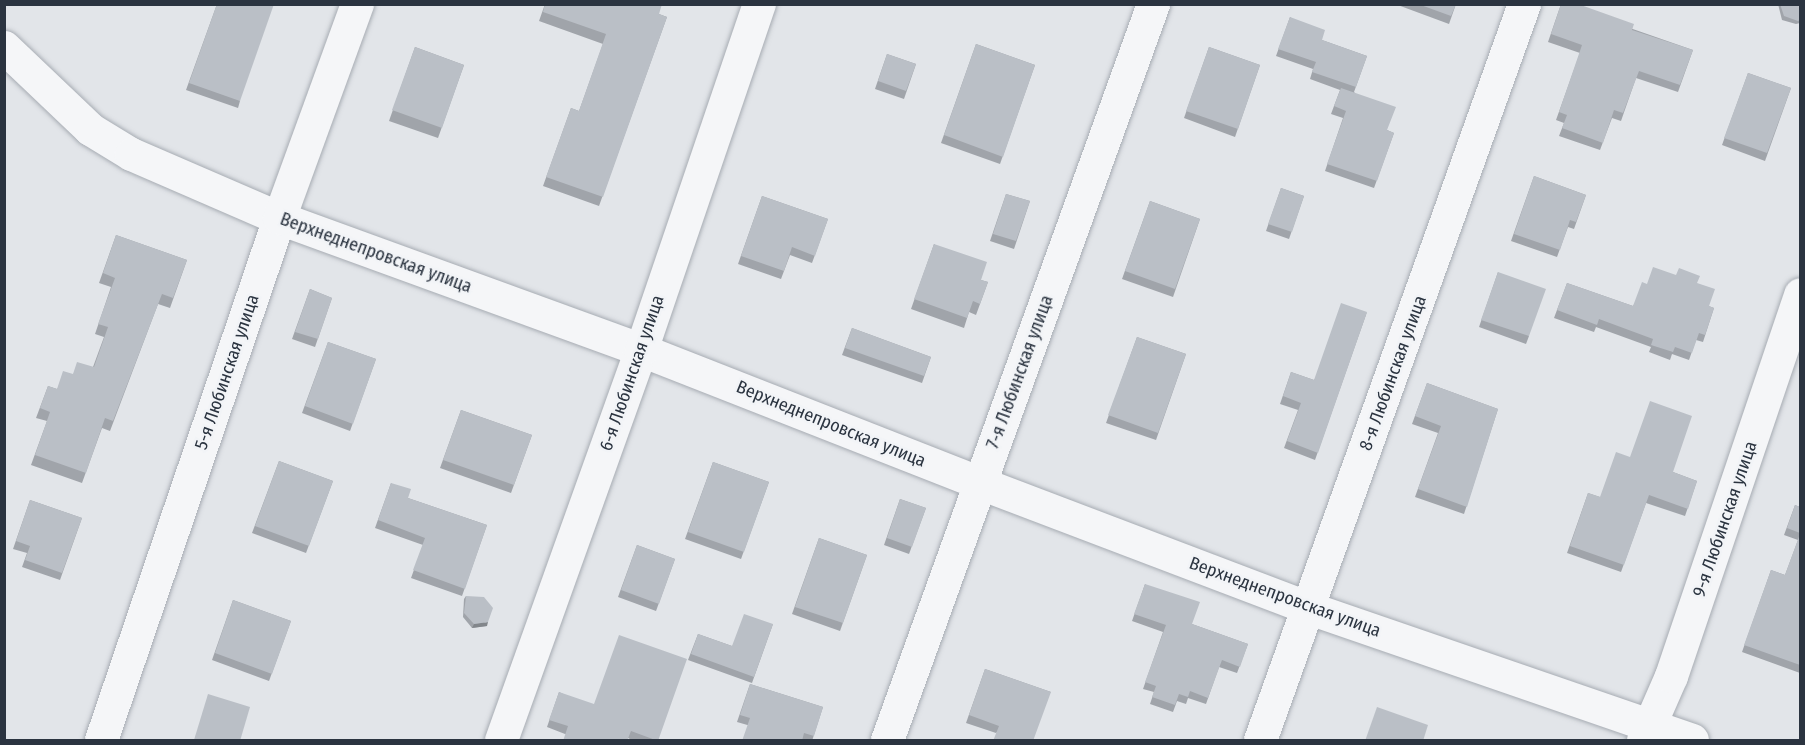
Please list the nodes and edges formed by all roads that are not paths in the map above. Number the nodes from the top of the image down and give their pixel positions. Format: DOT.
graph roads {
  1 [pos="357,4"];
  2 [pos="759,4"];
  3 [pos="1153,4"];
  4 [pos="1524,4"];
  5 [pos="4,47"];
  6 [pos="279,218"];
  7 [pos="1800,294"];
  8 [pos="641,350"];
  9 [pos="980,483"];
  10 [pos="1309,608"];
  11 [pos="1646,733"];
  12 [pos="101,741"];
  13 [pos="501,741"];
  14 [pos="887,741"];
  15 [pos="1260,741"];
  16 [pos="1692,741"];
  1 -- 6 [label="street, 5-я Любинская улица"];
  2 -- 8 [label="street, 6-я Любинская улица"];
  3 -- 9 [label="street, 7-я Любинская улица"];
  4 -- 10 [label="street, 8-я Любинская улица"];
  5 -- 6 [label="street, Верхнеднепровская улица"];
  6 -- 8 [label="street, Верхнеднепровская улица"];
  6 -- 12 [label="street, 5-я Любинская улица"];
  7 -- 11 [label="street, 9-я Любинская улица"];
  8 -- 9 [label="street, Верхнеднепровская улица"];
  8 -- 13 [label="street, 6-я Любинская улица"];
  9 -- 10 [label="street, Верхнеднепровская улица"];
  9 -- 14 [label="street, 7-я Любинская улица"];
  10 -- 11 [label="street, Верхнеднепровская улица"];
  10 -- 15 [label="street, 8-я Любинская улица"];
  11 -- 16 [label="street, Верхнеднепровская улица"];
}
